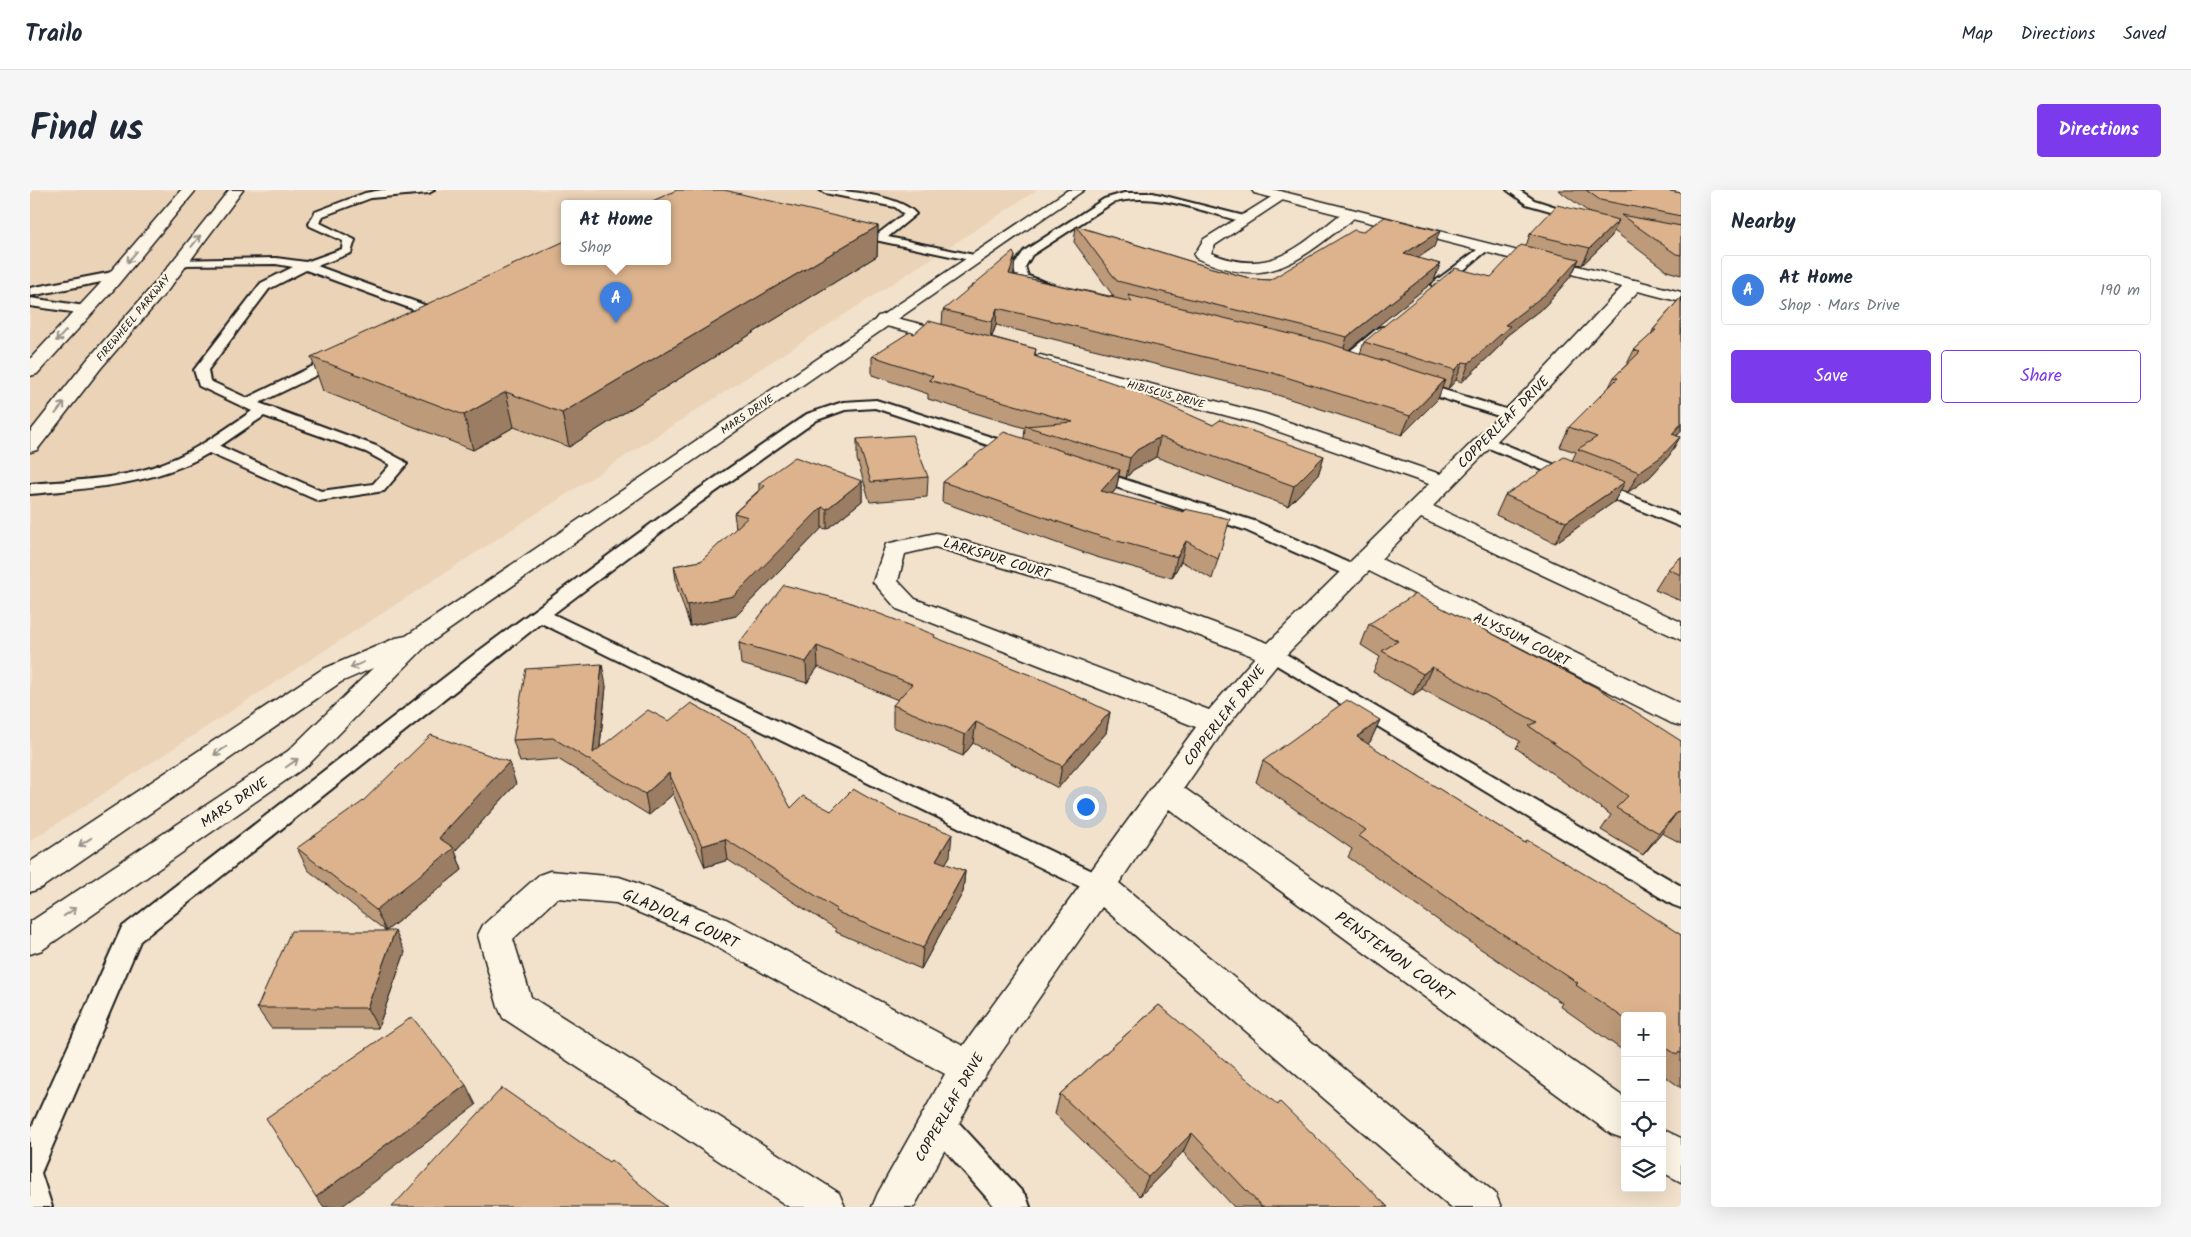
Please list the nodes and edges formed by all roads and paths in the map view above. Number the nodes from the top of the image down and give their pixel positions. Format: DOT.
graph roads {
  1 [pos="174,190"];
  2 [pos="189,190"];
  3 [pos="236,190"];
  4 [pos="429,190"];
  5 [pos="825,190"];
  6 [pos="1077,190"];
  7 [pos="1259,190"];
  8 [pos="1512,190"];
  9 [pos="1281,196"];
  10 [pos="170,213"];
  11 [pos="1351,213"];
  12 [pos="1244,219"];
  13 [pos="1594,220"];
  14 [pos="1485,247"];
  15 [pos="974,258"];
  16 [pos="306,266"];
  17 [pos="175,267"];
  18 [pos="118,274"];
  19 [pos="1634,285"];
  20 [pos="1061,291"];
  21 [pos="30,292"];
  22 [pos="1425,296"];
  23 [pos="1681,297"];
  24 [pos="30,302"];
  25 [pos="85,310"];
  26 [pos="884,320"];
  27 [pos="1396,320"];
  28 [pos="410,325"];
  29 [pos="971,343"];
  30 [pos="352,353"];
  31 [pos="1019,355"];
  32 [pos="1331,358"];
  33 [pos="1344,363"];
  34 [pos="1361,368"];
  35 [pos="30,370"];
  36 [pos="1406,382"];
  37 [pos="248,403"];
  38 [pos="262,410"];
  39 [pos="1510,415"];
  40 [pos="1484,441"];
  41 [pos="30,446"];
  42 [pos="209,447"];
  43 [pos="1035,456"];
  44 [pos="1073,468"];
  45 [pos="1443,482"];
  46 [pos="30,489"];
  47 [pos="1418,508"];
  48 [pos="1680,520"];
  49 [pos="1359,566"];
  50 [pos="540,614"];
  51 [pos="1681,632"];
  52 [pos="418,639"];
  53 [pos="1272,654"];
  54 [pos="1681,716"];
  55 [pos="1214,723"];
  56 [pos="1166,791"];
  57 [pos="30,879"];
  58 [pos="1099,885"];
  59 [pos="1681,898"];
  60 [pos="30,940"];
  61 [pos="969,1068"];
  62 [pos="1621,1119"];
  63 [pos="939,1122"];
  64 [pos="1666,1151"];
  65 [pos="1681,1162"];
  66 [pos="30,1164"];
  67 [pos="30,1182"];
  68 [pos="37,1207"];
  69 [pos="825,1207"];
  70 [pos="892,1207"];
  71 [pos="1015,1207"];
  72 [pos="1481,1207"];
  1 -- 10 [label="street"];
  2 -- 10 [label="street"];
  17 -- 3 [label="street, FIREWHEEL PARKWAY, one-way"];
  4 -- 16 [label="lane"];
  5 -- 15 [label="lane"];
  6 -- 15 [label="street, MARS DRIVE"];
  7 -- 9 [label="street"];
  8 -- 13 [label="lane"];
  9 -- 11 [label="street"];
  9 -- 12 [label="street"];
  10 -- 18 [label="street, one-way"];
  11 -- 12 [label="street"];
  11 -- 14 [label="street"];
  12 -- 20 [label="lane"];
  14 -- 19 [label="street"];
  14 -- 22 [label="lane"];
  15 -- 26 [label="street, MARS DRIVE"];
  16 -- 17 [label="lane"];
  16 -- 28 [label="lane"];
  16 -- 37 [label="lane"];
  41 -- 17 [label="street, FIREWHEEL PARKWAY, one-way"];
  18 -- 21 [label="lane"];
  18 -- 25 [label="street"];
  19 -- 23 [label="street"];
  19 -- 39 [label="street, COPPERLEAF DRIVE"];
  24 -- 25 [label="lane"];
  25 -- 35 [label="street, one-way"];
  26 -- 29 [label="street"];
  26 -- 52 [label="street, MARS DRIVE"];
  27 -- 33 [label="lane"];
  30 -- 37 [label="lane"];
  31 -- 45 [label="street, HIBISCUS DRIVE"];
  32 -- 33 [label="lane"];
  33 -- 34 [label="lane"];
  36 -- 39 [label="lane"];
  37 -- 38 [label="lane"];
  38 -- 42 [label="lane"];
  38 -- 42 [label="lane"];
  39 -- 40 [label="street, COPPERLEAF DRIVE"];
  40 -- 45 [label="street, COPPERLEAF DRIVE"];
  40 -- 48 [label="lane"];
  42 -- 46 [label="lane"];
  43 -- 50 [label="lane"];
  44 -- 49 [label="lane"];
  45 -- 47 [label="street, COPPERLEAF DRIVE"];
  47 -- 49 [label="street, COPPERLEAF DRIVE"];
  47 -- 51 [label="street"];
  49 -- 53 [label="street, COPPERLEAF DRIVE"];
  49 -- 54 [label="street, ALYSSUM COURT"];
  50 -- 58 [label="lane"];
  50 -- 66 [label="lane"];
  52 -- 57 [label="street, MARS DRIVE, one-way"];
  60 -- 52 [label="street, MARS DRIVE, one-way"];
  53 -- 55 [label="street, COPPERLEAF DRIVE"];
  53 -- 55 [label="street, LARKSPUR COURT"];
  53 -- 59 [label="lane"];
  55 -- 56 [label="street, COPPERLEAF DRIVE"];
  56 -- 58 [label="street, COPPERLEAF DRIVE"];
  56 -- 62 [label="street, PENSTEMON COURT"];
  58 -- 61 [label="street, COPPERLEAF DRIVE"];
  58 -- 72 [label="street"];
  61 -- 63 [label="street, COPPERLEAF DRIVE"];
  61 -- 69 [label="street, GLADIOLA COURT"];
  63 -- 70 [label="street, COPPERLEAF DRIVE"];
  63 -- 71 [label="lane"];
  64 -- 65 [label="street"];
  67 -- 68 [label="lane"];
}
